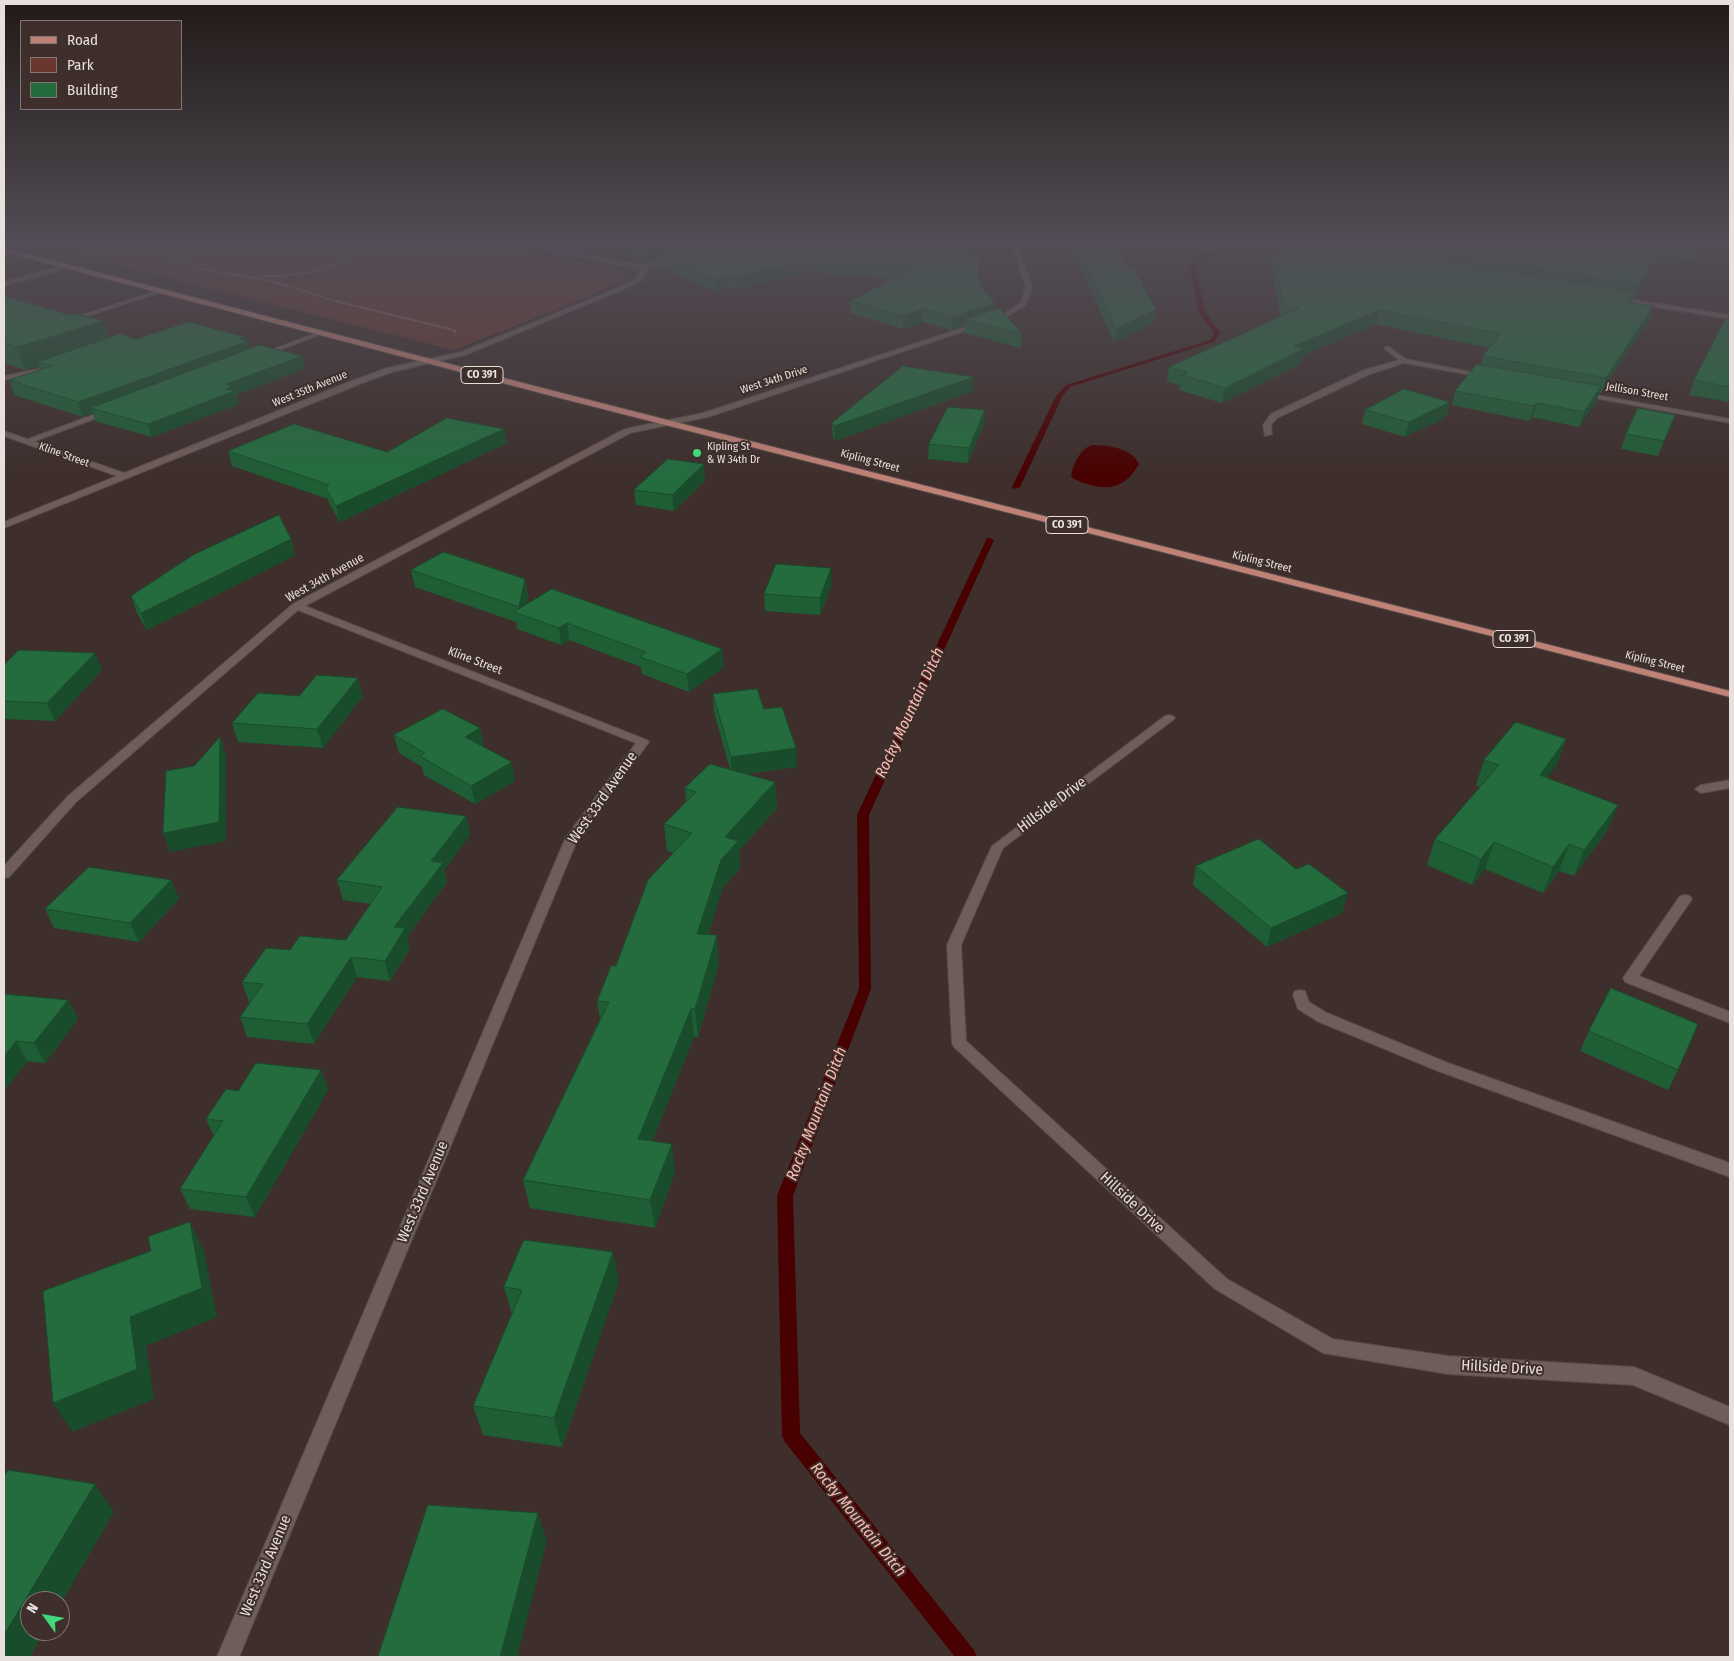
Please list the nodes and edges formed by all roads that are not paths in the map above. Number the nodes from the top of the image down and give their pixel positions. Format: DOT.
graph roads {
  1 [pos="276,322"];
  2 [pos="541,322"];
  3 [pos="987,322"];
  4 [pos="321,333"];
  5 [pos="1387,348"];
  6 [pos="258,356"];
  7 [pos="428,361"];
  8 [pos="1404,361"];
  9 [pos="57,366"];
  10 [pos="4,378"];
  11 [pos="1500,379"];
  12 [pos="1577,393"];
  13 [pos="114,411"];
  14 [pos="1730,421"];
  15 [pos="666,422"];
  16 [pos="4,433"];
  17 [pos="1268,434"];
  18 [pos="27,441"];
  19 [pos="124,476"];
  20 [pos="4,525"];
  21 [pos="297,606"];
  22 [pos="1730,694"];
  23 [pos="1169,718"];
  24 [pos="643,742"];
  25 [pos="1730,784"];
  26 [pos="1701,789"];
  27 [pos="4,874"];
  28 [pos="1685,899"];
  29 [pos="1300,995"];
  30 [pos="1730,1018"];
  31 [pos="1730,1170"];
  32 [pos="1730,1416"];
  33 [pos="228,1657"];
  1 -- 4 [label="main road, Kipling Street / CO 391"];
  2 -- 7 [label="street, West 35th Avenue"];
  3 -- 15 [label="street, West 34th Drive"];
  4 -- 6 [label="street"];
  4 -- 7 [label="main road, Kipling Street / CO 391"];
  5 -- 8 [label="street"];
  7 -- 15 [label="main road, Kipling Street / CO 391"];
  7 -- 19 [label="street, West 35th Avenue"];
  8 -- 11 [label="street"];
  8 -- 17 [label="street"];
  9 -- 10 [label="street"];
  12 -- 14 [label="street, Jellison Street"];
  13 -- 18 [label="street"];
  15 -- 21 [label="street, West 34th Avenue"];
  15 -- 22 [label="main road, Kipling Street / CO 391"];
  16 -- 18 [label="street, Kline Street"];
  18 -- 19 [label="street, Kline Street"];
  19 -- 20 [label="street, West 35th Avenue"];
  21 -- 24 [label="street, Kline Street"];
  21 -- 27 [label="street, West 34th Avenue"];
  23 -- 32 [label="street, Hillside Drive"];
  24 -- 33 [label="street, West 33rd Avenue"];
  25 -- 26 [label="street"];
  28 -- 30 [label="street"];
  29 -- 31 [label="street"];
}
